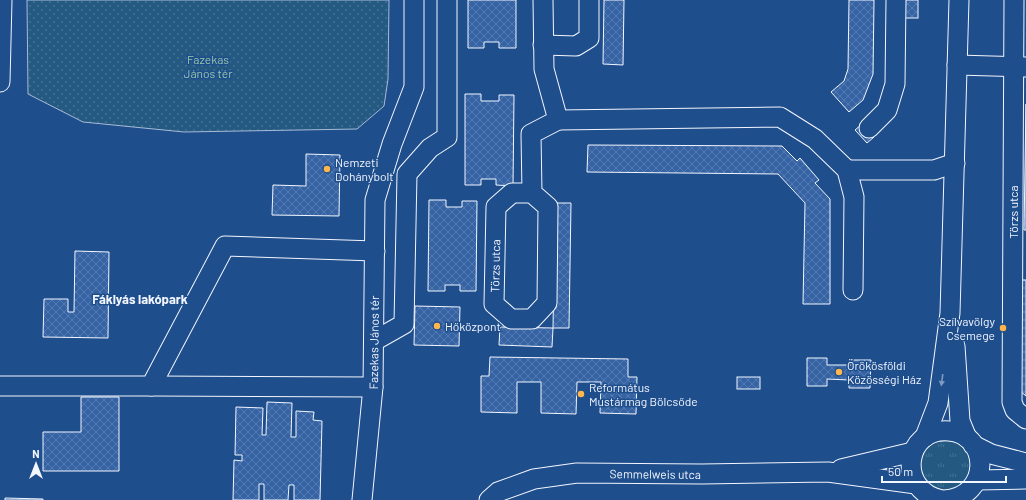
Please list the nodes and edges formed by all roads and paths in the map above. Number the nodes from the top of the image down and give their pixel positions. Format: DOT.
graph roads {
  1 [pos="2,0"];
  2 [pos="414,0"];
  3 [pos="447,0"];
  4 [pos="543,0"];
  5 [pos="589,0"];
  6 [pos="896,0"];
  7 [pos="959,0"];
  8 [pos="1014,0"];
  9 [pos="543,45"];
  10 [pos="957,65"];
  11 [pos="1020,67"];
  12 [pos="0,82"];
  13 [pos="558,120"];
  14 [pos="869,128"];
  15 [pos="955,163"];
  16 [pos="847,170"];
  17 [pos="532,193"];
  18 [pos="375,252"];
  19 [pos="1020,254"];
  20 [pos="853,290"];
  21 [pos="950,313"];
  22 [pos="374,341"];
  23 [pos="0,386"];
  24 [pos="151,386"];
  25 [pos="373,387"];
  26 [pos="1026,419"];
  27 [pos="925,437"];
  28 [pos="970,441"];
  29 [pos="913,452"];
  30 [pos="1026,463"];
  31 [pos="828,472"];
  32 [pos="1026,479"];
  33 [pos="977,480"];
  34 [pos="916,484"];
  35 [pos="946,499"];
  36 [pos="362,500"];
  37 [pos="489,500"];
  1 -- 12 [label="street"];
  2 -- 18 [label="street, Fazekas János tér"];
  3 -- 22 [label="street"];
  4 -- 9 [label="street"];
  5 -- 9 [label="street"];
  6 -- 14 [label="street"];
  7 -- 10 [label="street"];
  8 -- 11 [label="street, Törzs utca"];
  9 -- 13 [label="street"];
  10 -- 11 [label="street"];
  10 -- 15 [label="street"];
  11 -- 19 [label="street, Törzs utca"];
  13 -- 16 [label="street"];
  13 -- 17 [label="street"];
  15 -- 16 [label="street"];
  15 -- 21 [label="street"];
  16 -- 20 [label="street"];
  17 -- 17 [label="street, Törzs utca"];
  18 -- 22 [label="street, Fazekas János tér"];
  18 -- 24 [label="street"];
  19 -- 26 [label="street, Törzs utca"];
  21 -- 27 [label="street, one-way"];
  21 -- 28 [label="street"];
  22 -- 25 [label="street, Fazekas János tér"];
  23 -- 24 [label="street"];
  24 -- 25 [label="street"];
  25 -- 36 [label="street, Fazekas János tér"];
  27 -- 28 [label="street"];
  27 -- 29 [label="street"];
  28 -- 30 [label="street"];
  28 -- 33 [label="street"];
  29 -- 31 [label="street, Semmelweis utca"];
  29 -- 34 [label="street"];
  31 -- 34 [label="street, Semmelweis utca"];
  31 -- 37 [label="street, Semmelweis utca"];
  32 -- 33 [label="street"];
  33 -- 35 [label="street"];
  34 -- 35 [label="street"];
}
